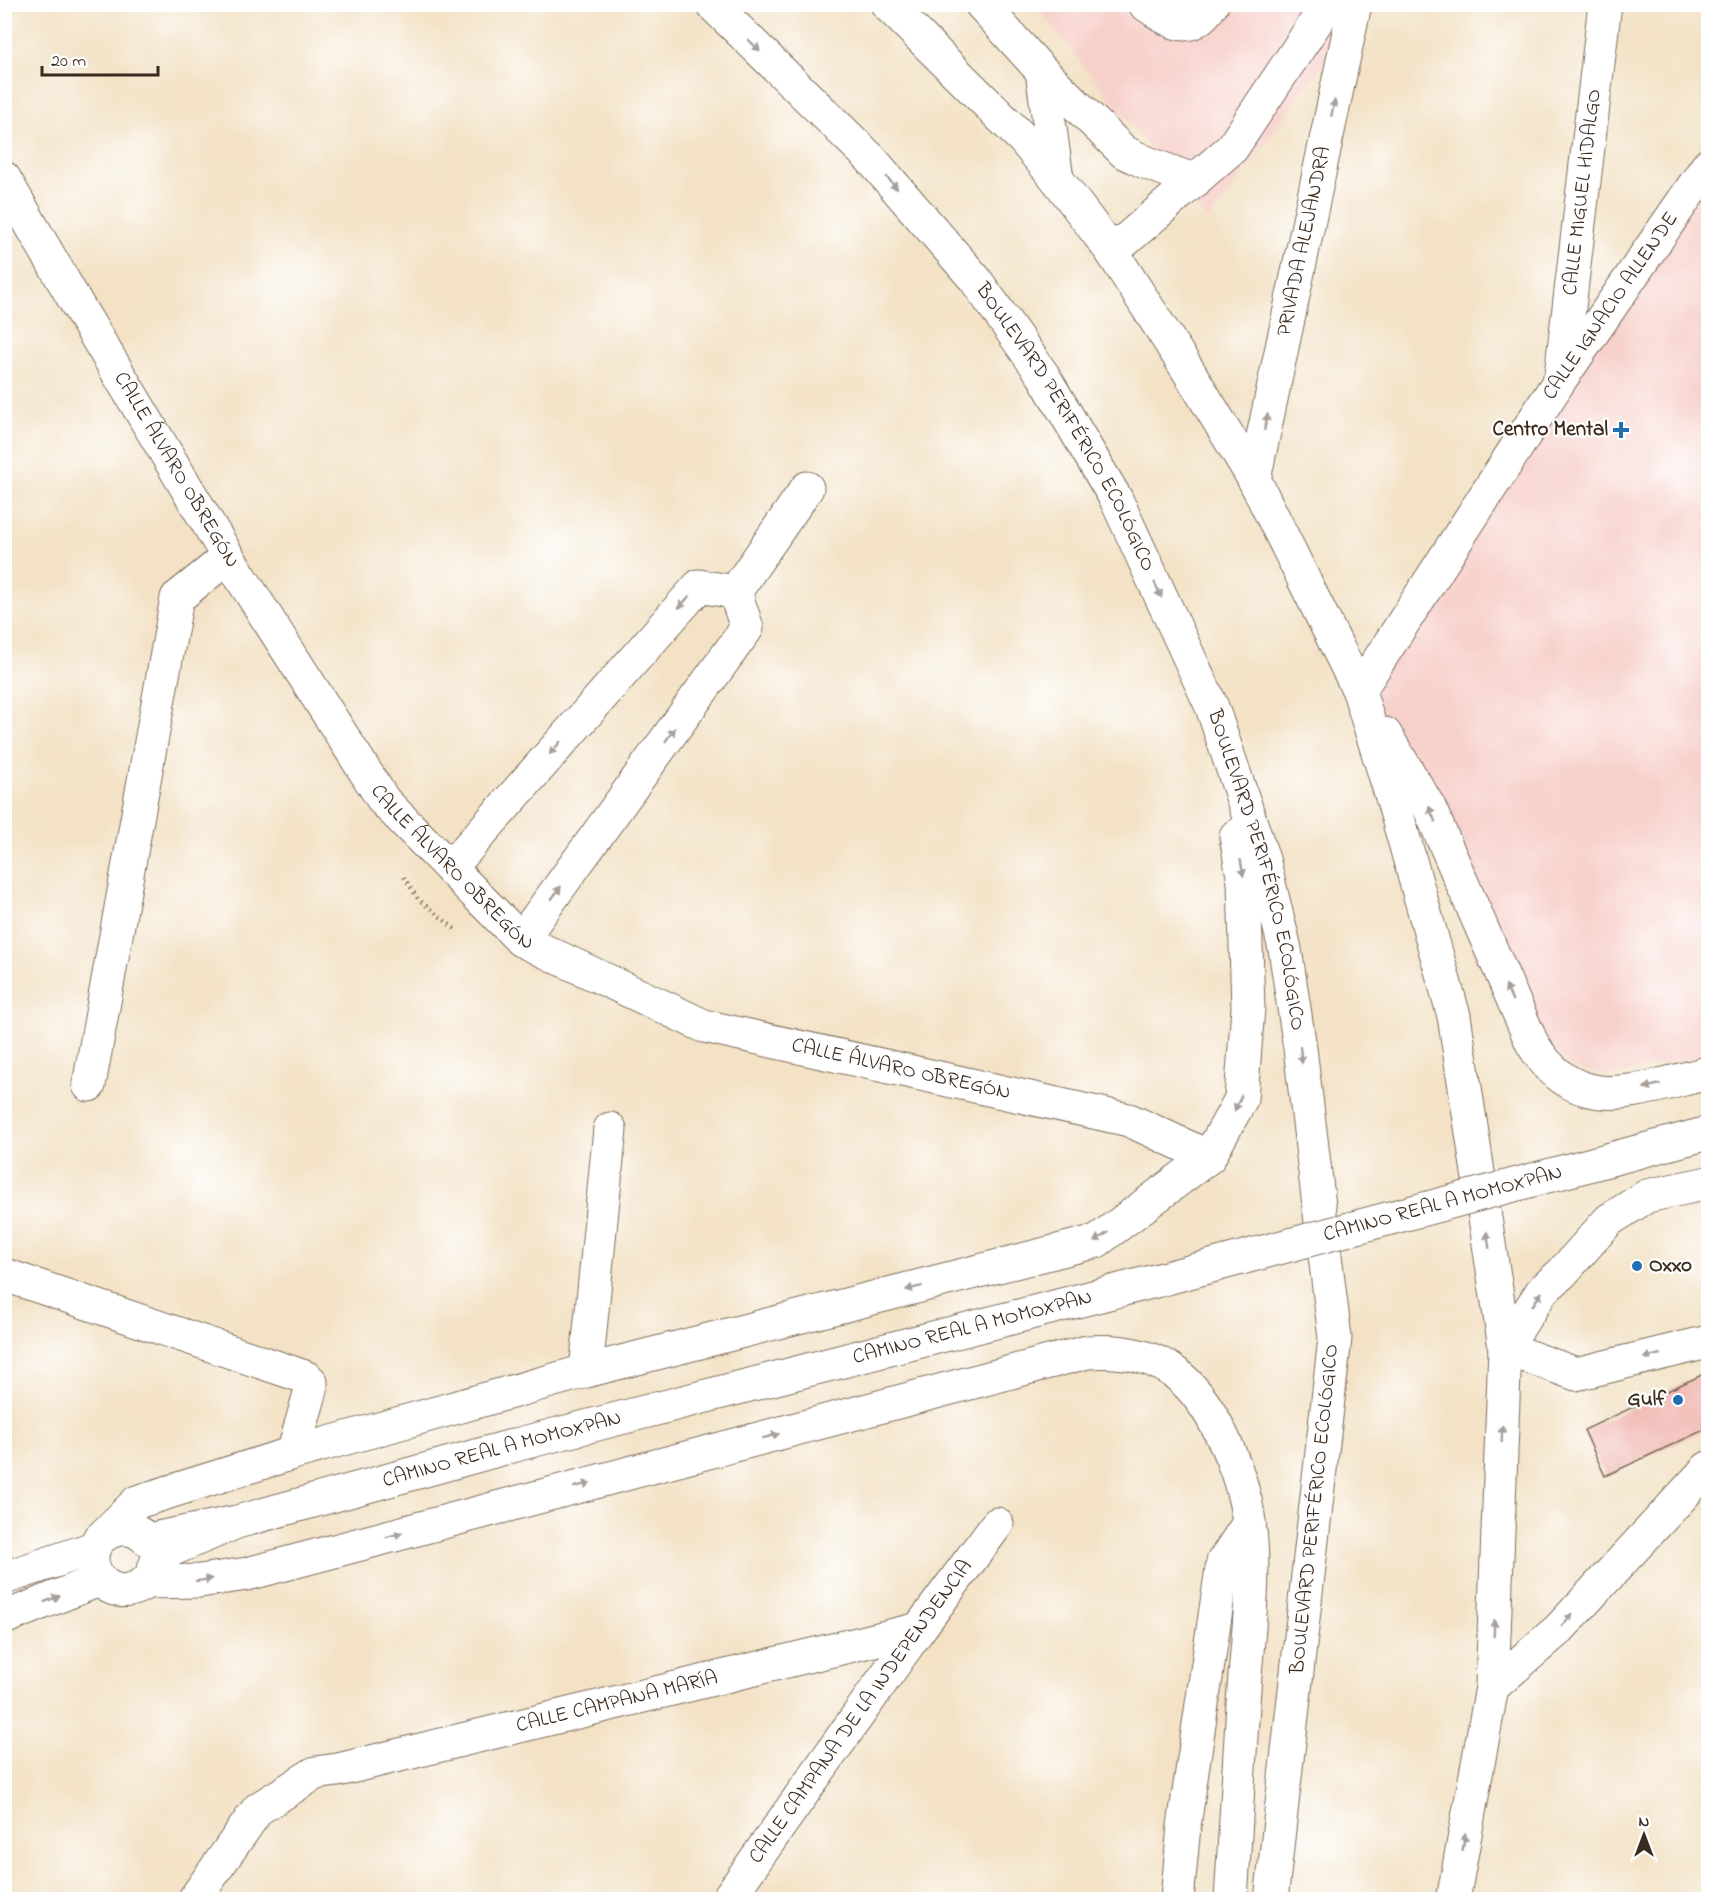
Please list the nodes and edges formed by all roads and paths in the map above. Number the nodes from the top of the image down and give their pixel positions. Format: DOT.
graph roads {
  1 [pos="712,4"];
  2 [pos="887,4"];
  3 [pos="981,4"];
  4 [pos="1145,4"];
  5 [pos="1212,4"];
  6 [pos="1328,4"];
  7 [pos="1355,4"];
  8 [pos="1605,4"];
  9 [pos="1042,71"];
  10 [pos="1708,165"];
  11 [pos="4,178"];
  12 [pos="1057,179"];
  13 [pos="1195,181"];
  14 [pos="1112,252"];
  15 [pos="1560,380"];
  16 [pos="1254,479"];
  17 [pos="807,489"];
  18 [pos="228,557"];
  19 [pos="735,592"];
  20 [pos="1359,691"];
  21 [pos="1212,707"];
  22 [pos="450,867"];
  23 [pos="521,940"];
  24 [pos="1708,1073"];
  25 [pos="89,1085"];
  26 [pos="610,1129"];
  27 [pos="1708,1133"];
  28 [pos="1209,1157"];
  29 [pos="1708,1183"];
  30 [pos="8,1276"];
  31 [pos="1708,1342"];
  32 [pos="1505,1348"];
  33 [pos="586,1371"];
  34 [pos="293,1453"];
  35 [pos="1708,1468"];
  36 [pos="237,1522"];
  37 [pos="1249,1523"];
  38 [pos="997,1524"];
  39 [pos="99,1541"];
  40 [pos="4,1578"];
  41 [pos="99,1580"];
  42 [pos="146,1582"];
  43 [pos="4,1618"];
  44 [pos="919,1629"];
  45 [pos="1492,1687"];
  46 [pos="195,1899"];
  47 [pos="727,1899"];
  48 [pos="1177,1899"];
  49 [pos="1231,1899"];
  50 [pos="1271,1899"];
  51 [pos="1454,1899"];
  1 -- 21 [label="main road, BOULEVARD PERIFÉRICO ECOLÓGICO, one-way"];
  2 -- 12 [label="main road"];
  3 -- 9 [label="main road"];
  4 -- 5 [label="main road"];
  6 -- 13 [label="main road"];
  16 -- 7 [label="main road, PRIVADA ALEJANDRA, one-way"];
  8 -- 15 [label="main road, CALLE MIGUEL HIDALGO"];
  9 -- 12 [label="main road"];
  9 -- 13 [label="main road"];
  10 -- 15 [label="main road, CALLE IGNACIO ALLENDE"];
  11 -- 18 [label="main road, CALLE ÁLVARO OBREGÓN"];
  12 -- 14 [label="main road"];
  13 -- 14 [label="main road"];
  14 -- 16 [label="main road"];
  15 -- 20 [label="main road, CALLE IGNACIO ALLENDE"];
  16 -- 20 [label="main road"];
  17 -- 19 [label="main road"];
  18 -- 22 [label="main road, CALLE ÁLVARO OBREGÓN"];
  18 -- 25 [label="main road"];
  19 -- 22 [label="main road, one-way"];
  23 -- 19 [label="main road, one-way"];
  24 -- 20 [label="main road, one-way"];
  32 -- 20 [label="main road, one-way"];
  21 -- 28 [label="main road, one-way"];
  21 -- 50 [label="main road, BOULEVARD PERIFÉRICO ECOLÓGICO, one-way"];
  22 -- 23 [label="main road, CALLE ÁLVARO OBREGÓN"];
  23 -- 28 [label="main road, CALLE ÁLVARO OBREGÓN"];
  26 -- 33 [label="main road"];
  27 -- 36 [label="main road, CAMINO REAL A MOMOXPAN, bridge"];
  28 -- 33 [label="main road, one-way"];
  32 -- 29 [label="main road, one-way"];
  30 -- 34 [label="main road"];
  31 -- 32 [label="main road, one-way"];
  45 -- 32 [label="main road, one-way"];
  33 -- 34 [label="main road"];
  34 -- 39 [label="main road"];
  45 -- 35 [label="main road, one-way"];
  36 -- 39 [label="main road, CAMINO REAL A MOMOXPAN"];
  36 -- 42 [label="main road, CAMINO REAL A MOMOXPAN"];
  42 -- 37 [label="main road, one-way"];
  37 -- 48 [label="main road"];
  37 -- 49 [label="main road"];
  38 -- 44 [label="main road, CALLE CAMPANA DE LA INDEPENDENCIA"];
  39 -- 40 [label="main road, CAMINO REAL A MOMOXPAN"];
  39 -- 41 [label="main road"];
  41 -- 42 [label="main road"];
  43 -- 41 [label="main road, one-way"];
  44 -- 46 [label="main road, CALLE CAMPANA MARÍA"];
  44 -- 47 [label="main road, CALLE CAMPANA DE LA INDEPENDENCIA"];
  51 -- 45 [label="main road, one-way"];
}
